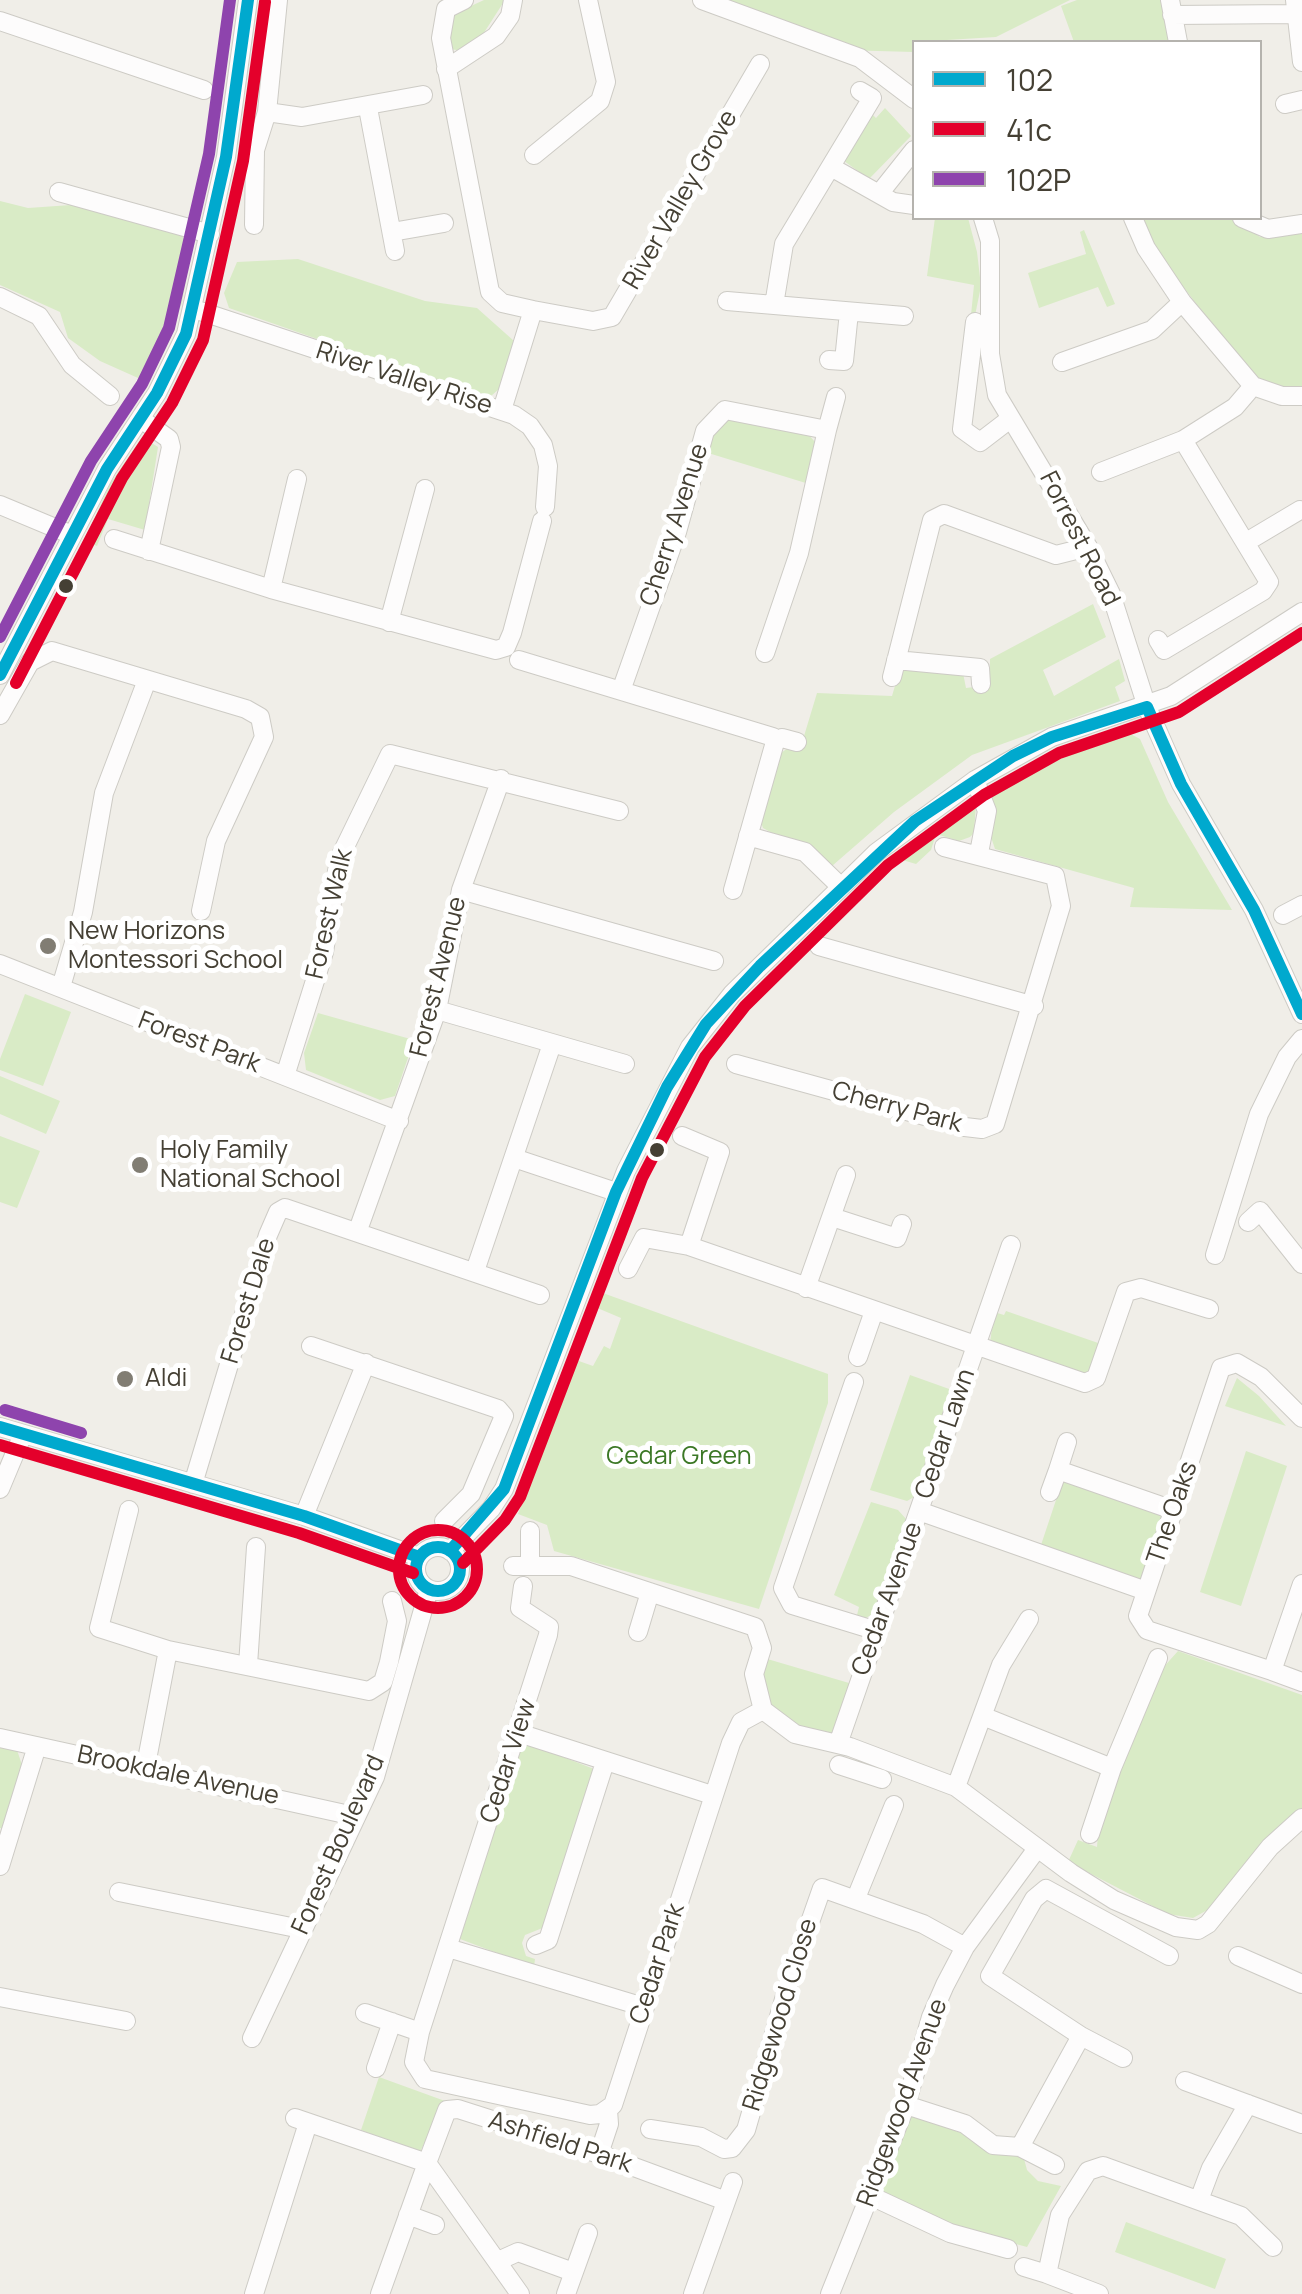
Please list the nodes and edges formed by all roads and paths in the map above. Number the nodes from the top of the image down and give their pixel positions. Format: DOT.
graph roads {
  1 [pos="248,0"];
  2 [pos="278,0"];
  3 [pos="464,0"];
  4 [pos="513,0"];
  5 [pos="588,0"];
  6 [pos="702,0"];
  7 [pos="1295,7"];
  8 [pos="1171,8"];
  9 [pos="0,21"];
  10 [pos="1178,40"];
  11 [pos="1302,62"];
  12 [pos="760,64"];
  13 [pos="446,68"];
  14 [pos="204,90"];
  15 [pos="860,91"];
  16 [pos="423,95"];
  17 [pos="912,97"];
  18 [pos="368,108"];
  19 [pos="267,112"];
  20 [pos="912,153"];
  21 [pos="534,155"];
  22 [pos="830,167"];
  23 [pos="59,192"];
  24 [pos="879,194"];
  25 [pos="912,203"];
  26 [pos="983,220"];
  27 [pos="1133,220"];
  28 [pos="1247,220"];
  29 [pos="444,223"];
  30 [pos="1302,224"];
  31 [pos="254,225"];
  32 [pos="392,232"];
  33 [pos="210,234"];
  34 [pos="395,251"];
  35 [pos="0,297"];
  36 [pos="728,302"];
  37 [pos="1182,302"];
  38 [pos="774,305"];
  39 [pos="194,309"];
  40 [pos="533,310"];
  41 [pos="849,312"];
  42 [pos="904,316"];
  43 [pos="976,322"];
  44 [pos="829,360"];
  45 [pos="1062,362"];
  46 [pos="1253,386"];
  47 [pos="110,396"];
  48 [pos="1302,396"];
  49 [pos="836,397"];
  50 [pos="502,410"];
  51 [pos="140,418"];
  52 [pos="1010,420"];
  53 [pos="828,430"];
  54 [pos="1183,440"];
  55 [pos="1101,472"];
  56 [pos="297,479"];
  57 [pos="425,489"];
  58 [pos="0,506"];
  59 [pos="1300,510"];
  60 [pos="72,535"];
  61 [pos="114,539"];
  62 [pos="1248,542"];
  63 [pos="1088,547"];
  64 [pos="149,552"];
  65 [pos="271,589"];
  66 [pos="1302,612"];
  67 [pos="388,622"];
  68 [pos="1158,640"];
  69 [pos="765,653"];
  70 [pos="519,660"];
  71 [pos="2,665"];
  72 [pos="147,680"];
  73 [pos="981,684"];
  74 [pos="622,688"];
  75 [pos="1147,707"];
  76 [pos="0,715"];
  77 [pos="775,742"];
  78 [pos="797,742"];
  79 [pos="501,779"];
  80 [pos="975,780"];
  81 [pos="619,811"];
  82 [pos="748,836"];
  83 [pos="944,846"];
  84 [pos="979,853"];
  85 [pos="841,887"];
  86 [pos="460,890"];
  87 [pos="733,890"];
  88 [pos="1302,905"];
  89 [pos="202,911"];
  90 [pos="1283,915"];
  91 [pos="819,946"];
  92 [pos="714,961"];
  93 [pos="0,964"];
  94 [pos="62,987"];
  95 [pos="1034,1006"];
  96 [pos="437,1010"];
  97 [pos="1302,1014"];
  98 [pos="1302,1039"];
  99 [pos="552,1044"];
  100 [pos="625,1064"];
  101 [pos="736,1064"];
  102 [pos="285,1076"];
  103 [pos="399,1121"];
  104 [pos="682,1136"];
  105 [pos="514,1158"];
  106 [pos="846,1176"];
  107 [pos="616,1192"];
  108 [pos="832,1217"];
  109 [pos="1248,1222"];
  110 [pos="902,1224"];
  111 [pos="358,1230"];
  112 [pos="1011,1245"];
  113 [pos="689,1246"];
  114 [pos="1215,1255"];
  115 [pos="1302,1264"];
  116 [pos="628,1269"];
  117 [pos="474,1271"];
  118 [pos="806,1288"];
  119 [pos="540,1295"];
  120 [pos="1201,1301"];
  121 [pos="874,1311"];
  122 [pos="311,1346"];
  123 [pos="976,1346"];
  124 [pos="858,1357"];
  125 [pos="366,1363"];
  126 [pos="854,1382"];
  127 [pos="1302,1418"];
  128 [pos="0,1428"];
  129 [pos="24,1434"];
  130 [pos="1067,1442"];
  131 [pos="1058,1470"];
  132 [pos="194,1484"];
  133 [pos="0,1489"];
  134 [pos="1050,1492"];
  135 [pos="129,1510"];
  136 [pos="1174,1510"];
  137 [pos="920,1511"];
  138 [pos="304,1516"];
  139 [pos="444,1521"];
  140 [pos="530,1531"];
  141 [pos="256,1546"];
  142 [pos="450,1551"];
  143 [pos="420,1558"];
  144 [pos="1302,1584"];
  145 [pos="523,1586"];
  146 [pos="429,1589"];
  147 [pos="1146,1591"];
  148 [pos="650,1592"];
  149 [pos="392,1601"];
  150 [pos="1029,1619"];
  151 [pos="876,1631"];
  152 [pos="638,1632"];
  153 [pos="168,1650"];
  154 [pos="1158,1658"];
  155 [pos="248,1664"];
  156 [pos="1272,1672"];
  157 [pos="1302,1682"];
  158 [pos="763,1710"];
  159 [pos="984,1718"];
  160 [pos="519,1733"];
  161 [pos="0,1738"];
  162 [pos="838,1744"];
  163 [pos="38,1746"];
  164 [pos="866,1753"];
  165 [pos="605,1762"];
  166 [pos="840,1765"];
  167 [pos="1112,1768"];
  168 [pos="145,1770"];
  169 [pos="860,1772"];
  170 [pos="882,1780"];
  171 [pos="956,1787"];
  172 [pos="712,1795"];
  173 [pos="894,1805"];
  174 [pos="354,1816"];
  175 [pos="1302,1818"];
  176 [pos="1090,1834"];
  177 [pos="1036,1850"];
  178 [pos="0,1866"];
  179 [pos="120,1892"];
  180 [pos="856,1898"];
  181 [pos="301,1929"];
  182 [pos="536,1945"];
  183 [pos="965,1947"];
  184 [pos="448,1948"];
  185 [pos="1169,1956"];
  186 [pos="1238,1956"];
  187 [pos="1302,1984"];
  188 [pos="0,1997"];
  189 [pos="644,2007"];
  190 [pos="366,2013"];
  191 [pos="126,2021"];
  192 [pos="392,2022"];
  193 [pos="420,2032"];
  194 [pos="1081,2036"];
  195 [pos="252,2038"];
  196 [pos="1123,2058"];
  197 [pos="376,2068"];
  198 [pos="1184,2081"];
  199 [pos="906,2104"];
  200 [pos="1248,2104"];
  201 [pos="608,2110"];
  202 [pos="1302,2124"];
  203 [pos="650,2129"];
  204 [pos="1020,2148"];
  205 [pos="599,2154"];
  206 [pos="427,2163"];
  207 [pos="1055,2165"];
  208 [pos="733,2182"];
  209 [pos="871,2196"];
  210 [pos="726,2200"];
  211 [pos="1199,2200"];
  212 [pos="408,2216"];
  213 [pos="434,2225"];
  214 [pos="588,2234"];
  215 [pos="1274,2247"];
  216 [pos="1008,2249"];
  217 [pos="498,2261"];
  218 [pos="1024,2267"];
  219 [pos="574,2272"];
  220 [pos="1047,2274"];
  221 [pos="254,2294"];
  222 [pos="380,2294"];
  223 [pos="520,2294"];
  224 [pos="566,2294"];
  225 [pos="693,2294"];
  226 [pos="830,2294"];
  227 [pos="1099,2294"];
  1 -- 33 [label="street"];
  2 -- 19 [label="street"];
  3 -- 13 [label="street, River Valley Grove"];
  4 -- 13 [label="street"];
  5 -- 21 [label="street"];
  6 -- 17 [label="street"];
  7 -- 8 [label="street"];
  7 -- 11 [label="street"];
  8 -- 10 [label="street"];
  9 -- 14 [label="street"];
  12 -- 40 [label="street, River Valley Grove"];
  13 -- 40 [label="street, River Valley Grove"];
  15 -- 22 [label="street"];
  16 -- 18 [label="street"];
  18 -- 19 [label="street"];
  18 -- 32 [label="street"];
  19 -- 31 [label="street"];
  20 -- 24 [label="street"];
  22 -- 24 [label="street"];
  22 -- 38 [label="street"];
  23 -- 33 [label="street"];
  24 -- 25 [label="street"];
  26 -- 52 [label="street, Forrest Road"];
  27 -- 37 [label="street"];
  28 -- 30 [label="street"];
  29 -- 32 [label="street"];
  32 -- 34 [label="street"];
  33 -- 39 [label="street"];
  35 -- 47 [label="street"];
  36 -- 38 [label="street"];
  37 -- 45 [label="street"];
  37 -- 46 [label="street"];
  38 -- 41 [label="street"];
  39 -- 50 [label="street, River Valley Rise"];
  39 -- 51 [label="street"];
  40 -- 50 [label="street"];
  41 -- 42 [label="street"];
  41 -- 44 [label="street"];
  43 -- 52 [label="street"];
  46 -- 48 [label="street"];
  46 -- 54 [label="street"];
  49 -- 53 [label="street"];
  50 -- 67 [label="street, River Valley Rise"];
  51 -- 60 [label="street"];
  51 -- 64 [label="street"];
  52 -- 63 [label="street, Forrest Road"];
  53 -- 69 [label="street"];
  53 -- 74 [label="street, Cherry Avenue"];
  54 -- 55 [label="street"];
  54 -- 62 [label="street"];
  56 -- 65 [label="street"];
  57 -- 67 [label="street"];
  58 -- 60 [label="street"];
  59 -- 62 [label="street"];
  60 -- 71 [label="street"];
  61 -- 64 [label="street"];
  62 -- 68 [label="street"];
  63 -- 73 [label="street"];
  63 -- 75 [label="street, Forrest Road"];
  64 -- 65 [label="street"];
  65 -- 67 [label="street"];
  66 -- 75 [label="street"];
  70 -- 74 [label="street"];
  72 -- 76 [label="street"];
  72 -- 89 [label="street"];
  72 -- 94 [label="street"];
  74 -- 77 [label="street"];
  75 -- 80 [label="street"];
  75 -- 97 [label="street, Forrest Road"];
  77 -- 78 [label="street"];
  77 -- 82 [label="street"];
  79 -- 81 [label="street, Forest Walk"];
  79 -- 86 [label="street, Forest Avenue"];
  79 -- 102 [label="street, Forest Walk"];
  80 -- 84 [label="street"];
  80 -- 85 [label="street"];
  82 -- 85 [label="street"];
  82 -- 87 [label="street"];
  83 -- 84 [label="street, Cherry Park"];
  84 -- 95 [label="street, Cherry Park"];
  85 -- 107 [label="street"];
  86 -- 92 [label="street"];
  86 -- 96 [label="street, Forest Avenue"];
  88 -- 90 [label="street"];
  91 -- 95 [label="street"];
  93 -- 94 [label="street, Forest Park"];
  94 -- 102 [label="street, Forest Park"];
  95 -- 101 [label="street, Cherry Park"];
  96 -- 99 [label="street"];
  96 -- 103 [label="street, Forest Avenue"];
  98 -- 114 [label="street"];
  99 -- 100 [label="street"];
  99 -- 105 [label="street"];
  102 -- 103 [label="street, Forest Park"];
  103 -- 111 [label="street, Forest Avenue"];
  104 -- 113 [label="street"];
  105 -- 107 [label="street"];
  105 -- 117 [label="street"];
  106 -- 108 [label="street"];
  107 -- 142 [label="street"];
  108 -- 110 [label="street"];
  108 -- 118 [label="street"];
  109 -- 115 [label="street"];
  111 -- 117 [label="street, Forest Dale"];
  111 -- 132 [label="street, Forest Dale"];
  112 -- 123 [label="street"];
  113 -- 116 [label="street"];
  113 -- 118 [label="street"];
  117 -- 119 [label="street, Forest Dale"];
  118 -- 121 [label="street"];
  120 -- 123 [label="street, Cedar Lawn"];
  121 -- 123 [label="street"];
  121 -- 124 [label="street"];
  122 -- 125 [label="street"];
  123 -- 137 [label="street, Cedar Lawn"];
  125 -- 138 [label="street"];
  125 -- 139 [label="street"];
  126 -- 151 [label="street"];
  127 -- 136 [label="street, The Oaks"];
  128 -- 129 [label="street"];
  129 -- 132 [label="street"];
  129 -- 133 [label="street"];
  130 -- 131 [label="street"];
  131 -- 134 [label="street"];
  131 -- 136 [label="street"];
  132 -- 138 [label="street"];
  135 -- 153 [label="street"];
  136 -- 147 [label="street, The Oaks"];
  137 -- 147 [label="street, Cedar Avenue"];
  137 -- 151 [label="street, Cedar Avenue"];
  138 -- 143 [label="street"];
  140 -- 148 [label="street"];
  141 -- 155 [label="street"];
  142 -- 143 [label="street"];
  142 -- 146 [label="street"];
  143 -- 146 [label="street"];
  144 -- 156 [label="street"];
  145 -- 160 [label="street, Cedar View"];
  146 -- 174 [label="street, Forest Boulevard"];
  147 -- 156 [label="street, The Oaks"];
  148 -- 152 [label="street"];
  148 -- 158 [label="street"];
  149 -- 155 [label="street"];
  150 -- 159 [label="street"];
  151 -- 162 [label="street, Cedar Avenue"];
  153 -- 155 [label="street"];
  153 -- 168 [label="street"];
  154 -- 167 [label="street"];
  156 -- 157 [label="street, The Oaks"];
  158 -- 162 [label="street"];
  158 -- 172 [label="street, Cedar Park"];
  159 -- 167 [label="street"];
  159 -- 171 [label="street"];
  160 -- 165 [label="street"];
  160 -- 184 [label="street, Cedar View"];
  161 -- 163 [label="street, Brookdale Avenue"];
  162 -- 164 [label="street"];
  163 -- 168 [label="street, Brookdale Avenue"];
  163 -- 178 [label="street"];
  164 -- 169 [label="street"];
  164 -- 171 [label="street"];
  165 -- 172 [label="street"];
  165 -- 182 [label="street"];
  166 -- 169 [label="street"];
  167 -- 176 [label="street"];
  168 -- 174 [label="street, Brookdale Avenue"];
  169 -- 170 [label="street"];
  171 -- 177 [label="street"];
  172 -- 189 [label="street, Cedar Park"];
  173 -- 180 [label="street"];
  174 -- 181 [label="street, Forest Boulevard"];
  175 -- 177 [label="street"];
  177 -- 183 [label="street, Ridgewood Avenue"];
  179 -- 181 [label="street"];
  180 -- 183 [label="street, Ridgewood Close"];
  180 -- 203 [label="street, Ridgewood Close"];
  181 -- 195 [label="street, Forest Boulevard"];
  183 -- 199 [label="street, Ridgewood Avenue"];
  184 -- 189 [label="street"];
  184 -- 193 [label="street, Cedar View"];
  185 -- 194 [label="street"];
  186 -- 187 [label="street"];
  188 -- 191 [label="street"];
  189 -- 201 [label="street, Cedar Park"];
  190 -- 192 [label="street"];
  192 -- 193 [label="street"];
  192 -- 197 [label="street"];
  193 -- 201 [label="street"];
  194 -- 196 [label="street"];
  194 -- 204 [label="street"];
  198 -- 200 [label="street"];
  199 -- 204 [label="street"];
  199 -- 209 [label="street, Ridgewood Avenue"];
  200 -- 202 [label="street"];
  200 -- 211 [label="street"];
  201 -- 205 [label="street, Cedar Park"];
  204 -- 207 [label="street"];
  205 -- 206 [label="street, Ashfield Park"];
  205 -- 210 [label="street, Ashfield Park"];
  206 -- 212 [label="street"];
  206 -- 217 [label="street"];
  206 -- 221 [label="street"];
  208 -- 210 [label="street"];
  209 -- 216 [label="street"];
  209 -- 226 [label="street, Ridgewood Avenue"];
  210 -- 225 [label="street"];
  211 -- 215 [label="street"];
  211 -- 220 [label="street"];
  212 -- 213 [label="street"];
  212 -- 222 [label="street"];
  214 -- 219 [label="street"];
  217 -- 219 [label="street"];
  217 -- 223 [label="street"];
  218 -- 220 [label="street"];
  219 -- 224 [label="street"];
  220 -- 227 [label="street"];
}
